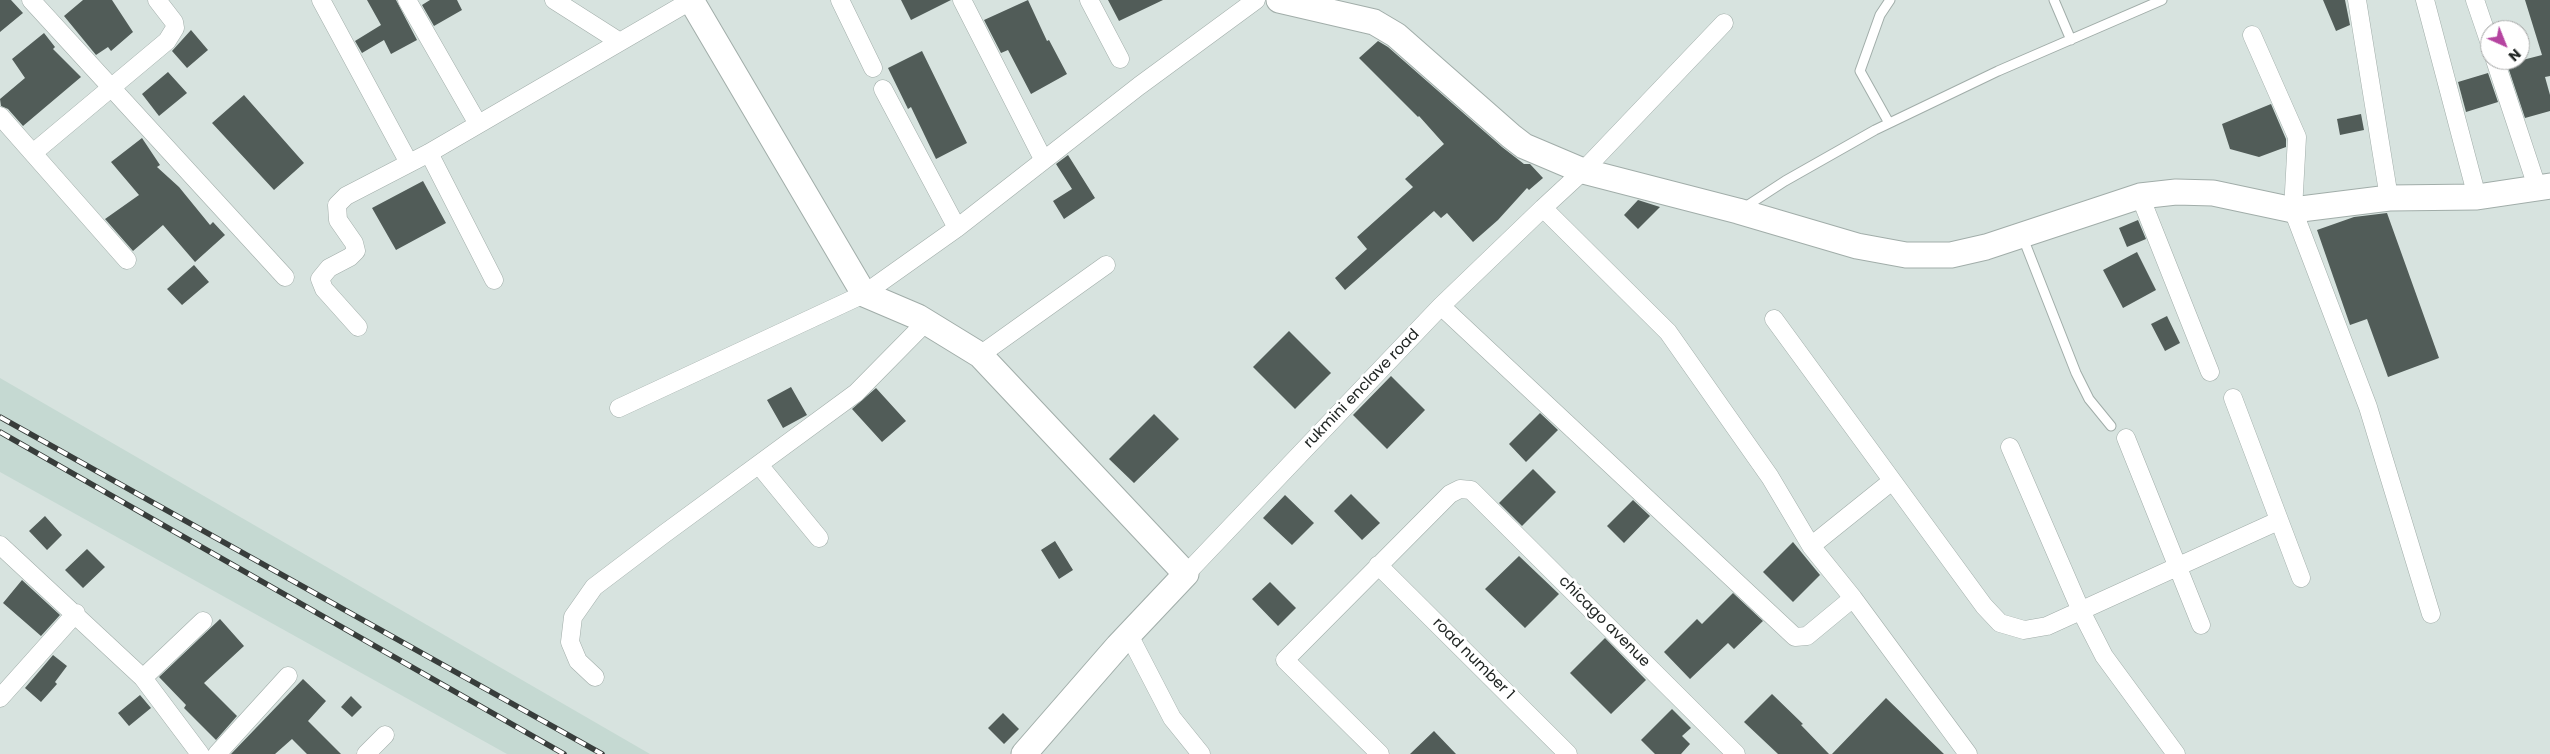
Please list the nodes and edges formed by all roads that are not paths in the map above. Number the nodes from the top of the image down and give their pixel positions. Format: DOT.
graph roads {
  1 [pos="31,0"];
  2 [pos="157,0"];
  3 [pos="321,0"];
  4 [pos="407,0"];
  5 [pos="554,0"];
  6 [pos="692,0"];
  7 [pos="840,0"];
  8 [pos="962,0"];
  9 [pos="1089,0"];
  10 [pos="1256,0"];
  11 [pos="1890,0"];
  12 [pos="2054,0"];
  13 [pos="2162,0"];
  14 [pos="2356,0"];
  15 [pos="2425,0"];
  16 [pos="2476,0"];
  17 [pos="1292,1"];
  18 [pos="2482,20"];
  19 [pos="1724,23"];
  20 [pos="2252,35"];
  21 [pos="2071,40"];
  22 [pos="620,42"];
  23 [pos="1120,59"];
  24 [pos="874,68"];
  25 [pos="2499,70"];
  26 [pos="111,87"];
  27 [pos="883,89"];
  28 [pos="0,116"];
  29 [pos="1889,123"];
  30 [pos="478,124"];
  31 [pos="32,153"];
  32 [pos="429,153"];
  33 [pos="1043,159"];
  34 [pos="409,164"];
  35 [pos="1583,171"];
  36 [pos="2543,186"];
  37 [pos="2140,196"];
  38 [pos="2477,197"];
  39 [pos="2389,198"];
  40 [pos="1543,208"];
  41 [pos="2293,210"];
  42 [pos="1738,212"];
  43 [pos="956,228"];
  44 [pos="2022,235"];
  45 [pos="127,260"];
  46 [pos="1106,264"];
  47 [pos="285,277"];
  48 [pos="494,280"];
  49 [pos="864,294"];
  50 [pos="1441,306"];
  51 [pos="1774,319"];
  52 [pos="926,322"];
  53 [pos="358,327"];
  54 [pos="980,355"];
  55 [pos="2210,372"];
  56 [pos="2234,398"];
  57 [pos="619,408"];
  58 [pos="2112,426"];
  59 [pos="2126,438"];
  60 [pos="2010,447"];
  61 [pos="759,465"];
  62 [pos="1892,481"];
  63 [pos="2278,521"];
  64 [pos="820,538"];
  65 [pos="0,545"];
  66 [pos="1812,546"];
  67 [pos="1378,564"];
  68 [pos="2178,566"];
  69 [pos="1186,574"];
  70 [pos="2301,578"];
  71 [pos="1853,598"];
  72 [pos="2081,611"];
  73 [pos="76,614"];
  74 [pos="2432,614"];
  75 [pos="203,621"];
  76 [pos="2201,625"];
  77 [pos="1129,635"];
  78 [pos="288,676"];
  79 [pos="595,677"];
  80 [pos="143,678"];
  81 [pos="0,698"];
  82 [pos="385,735"];
  83 [pos="200,754"];
  84 [pos="217,754"];
  85 [pos="366,754"];
  86 [pos="1024,754"];
  87 [pos="1201,754"];
  88 [pos="1380,754"];
  89 [pos="1568,754"];
  90 [pos="1736,754"];
  91 [pos="1968,754"];
  92 [pos="2176,754"];
  1 -- 26 [label="street"];
  2 -- 26 [label="street"];
  3 -- 34 [label="street"];
  4 -- 30 [label="street"];
  5 -- 22 [label="street"];
  6 -- 22 [label="street"];
  6 -- 49 [label="street"];
  7 -- 24 [label="street"];
  8 -- 33 [label="street"];
  9 -- 23 [label="street"];
  10 -- 33 [label="street"];
  11 -- 29 [label="lane"];
  12 -- 21 [label="lane"];
  13 -- 21 [label="lane"];
  14 -- 39 [label="street"];
  15 -- 38 [label="street"];
  16 -- 18 [label="street"];
  17 -- 35 [label="street"];
  19 -- 35 [label="street, rukmini enclave road"];
  20 -- 41 [label="street"];
  21 -- 29 [label="lane"];
  22 -- 30 [label="street"];
  25 -- 36 [label="street"];
  26 -- 31 [label="street"];
  26 -- 47 [label="street"];
  27 -- 43 [label="street"];
  28 -- 31 [label="street"];
  29 -- 42 [label="lane"];
  30 -- 32 [label="street"];
  31 -- 45 [label="street"];
  32 -- 34 [label="street"];
  32 -- 48 [label="street"];
  33 -- 43 [label="street"];
  34 -- 53 [label="street"];
  35 -- 40 [label="street, rukmini enclave road"];
  35 -- 42 [label="street"];
  36 -- 38 [label="street"];
  37 -- 41 [label="street"];
  37 -- 44 [label="street"];
  37 -- 55 [label="street"];
  38 -- 39 [label="street"];
  39 -- 41 [label="street"];
  40 -- 50 [label="street, rukmini enclave road"];
  40 -- 66 [label="street"];
  41 -- 74 [label="street"];
  42 -- 44 [label="street"];
  43 -- 49 [label="street"];
  44 -- 58 [label="lane"];
  46 -- 54 [label="street"];
  49 -- 52 [label="street"];
  49 -- 57 [label="street"];
  50 -- 69 [label="street, rukmini enclave road"];
  50 -- 71 [label="street"];
  51 -- 62 [label="street"];
  52 -- 54 [label="street"];
  52 -- 61 [label="street"];
  54 -- 69 [label="street"];
  56 -- 63 [label="street"];
  59 -- 68 [label="street"];
  60 -- 72 [label="street"];
  61 -- 64 [label="street"];
  61 -- 79 [label="street"];
  62 -- 66 [label="street"];
  62 -- 72 [label="street"];
  63 -- 68 [label="street"];
  63 -- 70 [label="street"];
  65 -- 73 [label="street"];
  66 -- 71 [label="street"];
  67 -- 88 [label="street"];
  67 -- 89 [label="street, road number 1"];
  67 -- 90 [label="street, chicago avenue"];
  68 -- 72 [label="street"];
  68 -- 76 [label="street"];
  69 -- 77 [label="street"];
  71 -- 91 [label="street"];
  72 -- 92 [label="street"];
  73 -- 80 [label="street"];
  73 -- 81 [label="street"];
  75 -- 80 [label="street"];
  77 -- 86 [label="street"];
  77 -- 87 [label="street"];
  78 -- 84 [label="street"];
  80 -- 83 [label="street"];
  82 -- 85 [label="street"];
}
